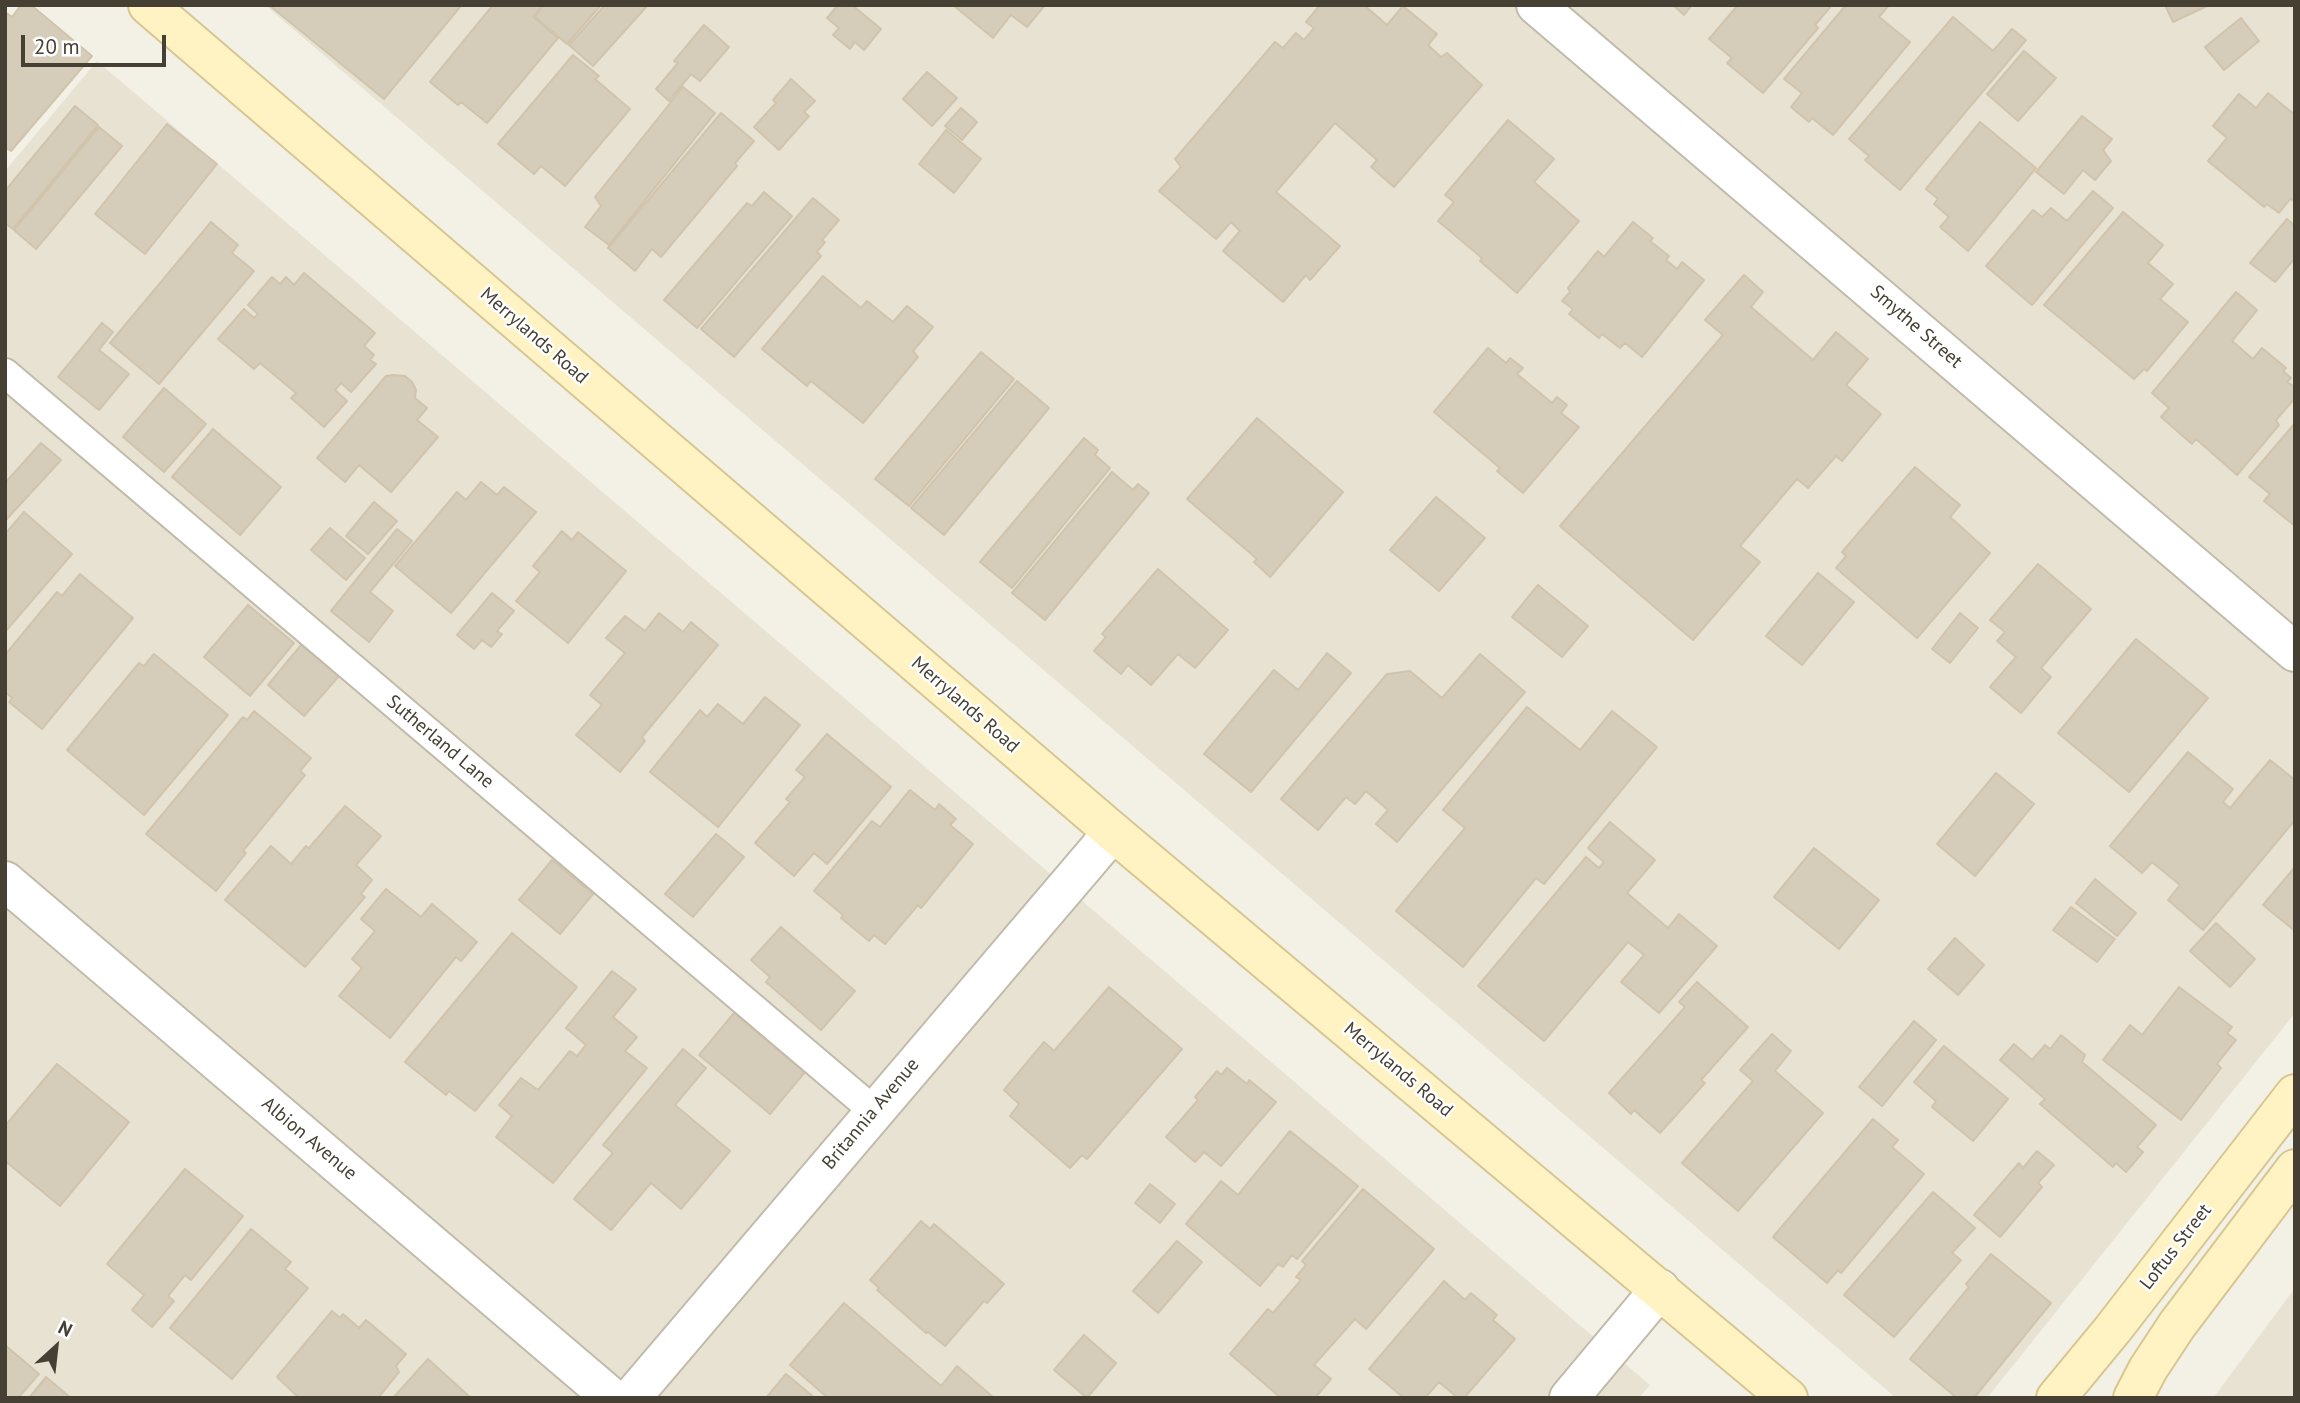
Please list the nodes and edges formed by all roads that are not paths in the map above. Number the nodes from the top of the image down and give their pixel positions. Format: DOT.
graph roads {
  1 [pos="148,5"];
  2 [pos="1536,5"];
  3 [pos="5,373"];
  4 [pos="2295,652"];
  5 [pos="1113,832"];
  6 [pos="5,881"];
  7 [pos="2295,1094"];
  8 [pos="874,1111"];
  9 [pos="2295,1169"];
  10 [pos="1660,1289"];
  11 [pos="612,1398"];
  12 [pos="631,1398"];
  13 [pos="1569,1398"];
  14 [pos="1788,1398"];
  15 [pos="2056,1398"];
  16 [pos="2133,1398"];
  1 -- 5 [label="main road, Merrylands Road"];
  2 -- 4 [label="street, Smythe Street"];
  3 -- 8 [label="lane, Sutherland Lane"];
  5 -- 8 [label="street, Britannia Avenue"];
  5 -- 10 [label="main road, Merrylands Road"];
  6 -- 11 [label="street, Albion Avenue"];
  7 -- 15 [label="main road, Loftus Street"];
  8 -- 12 [label="street, Britannia Avenue"];
  9 -- 16 [label="main road"];
  10 -- 13 [label="street"];
  10 -- 14 [label="main road, Merrylands Road"];
}
